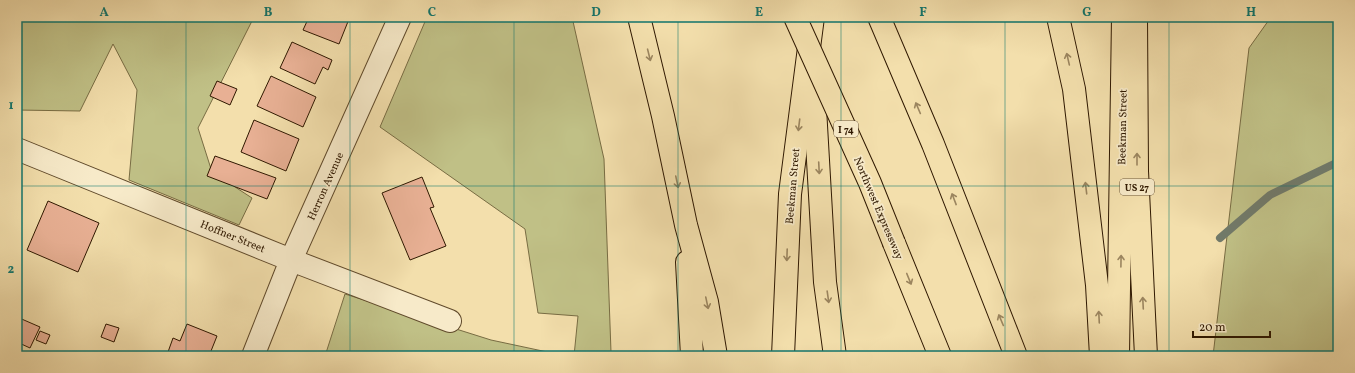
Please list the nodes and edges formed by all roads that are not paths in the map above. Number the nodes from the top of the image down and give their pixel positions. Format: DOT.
graph roads {
  1 [pos="400,17"];
  2 [pos="639,17"];
  3 [pos="794,17"];
  4 [pos="879,17"];
  5 [pos="1058,17"];
  6 [pos="1123,17"];
  7 [pos="1136,17"];
  8 [pos="812,24"];
  9 [pos="17,149"];
  10 [pos="686,225"];
  11 [pos="291,260"];
  12 [pos="450,321"];
  13 [pos="253,356"];
  14 [pos="692,356"];
  15 [pos="716,356"];
  16 [pos="783,356"];
  17 [pos="835,356"];
  18 [pos="940,356"];
  19 [pos="1016,356"];
  20 [pos="1101,356"];
  21 [pos="1118,356"];
  22 [pos="1146,356"];
  1 -- 11 [label="street, Herron Avenue"];
  2 -- 10 [label="main road, one-way"];
  3 -- 18 [label="main road, Northwest Expressway / I 74, one-way, bridge"];
  19 -- 4 [label="main road, one-way"];
  20 -- 5 [label="main road, one-way"];
  21 -- 6 [label="main road, Beekman Street, one-way"];
  22 -- 7 [label="main road, US 27, one-way"];
  8 -- 16 [label="main road, Beekman Street, one-way"];
  8 -- 17 [label="main road, one-way"];
  9 -- 11 [label="street, Hoffner Street"];
  10 -- 14 [label="main road"];
  10 -- 15 [label="main road, one-way"];
  11 -- 12 [label="street, Hoffner Street"];
  11 -- 13 [label="street, Herron Avenue"];
}
